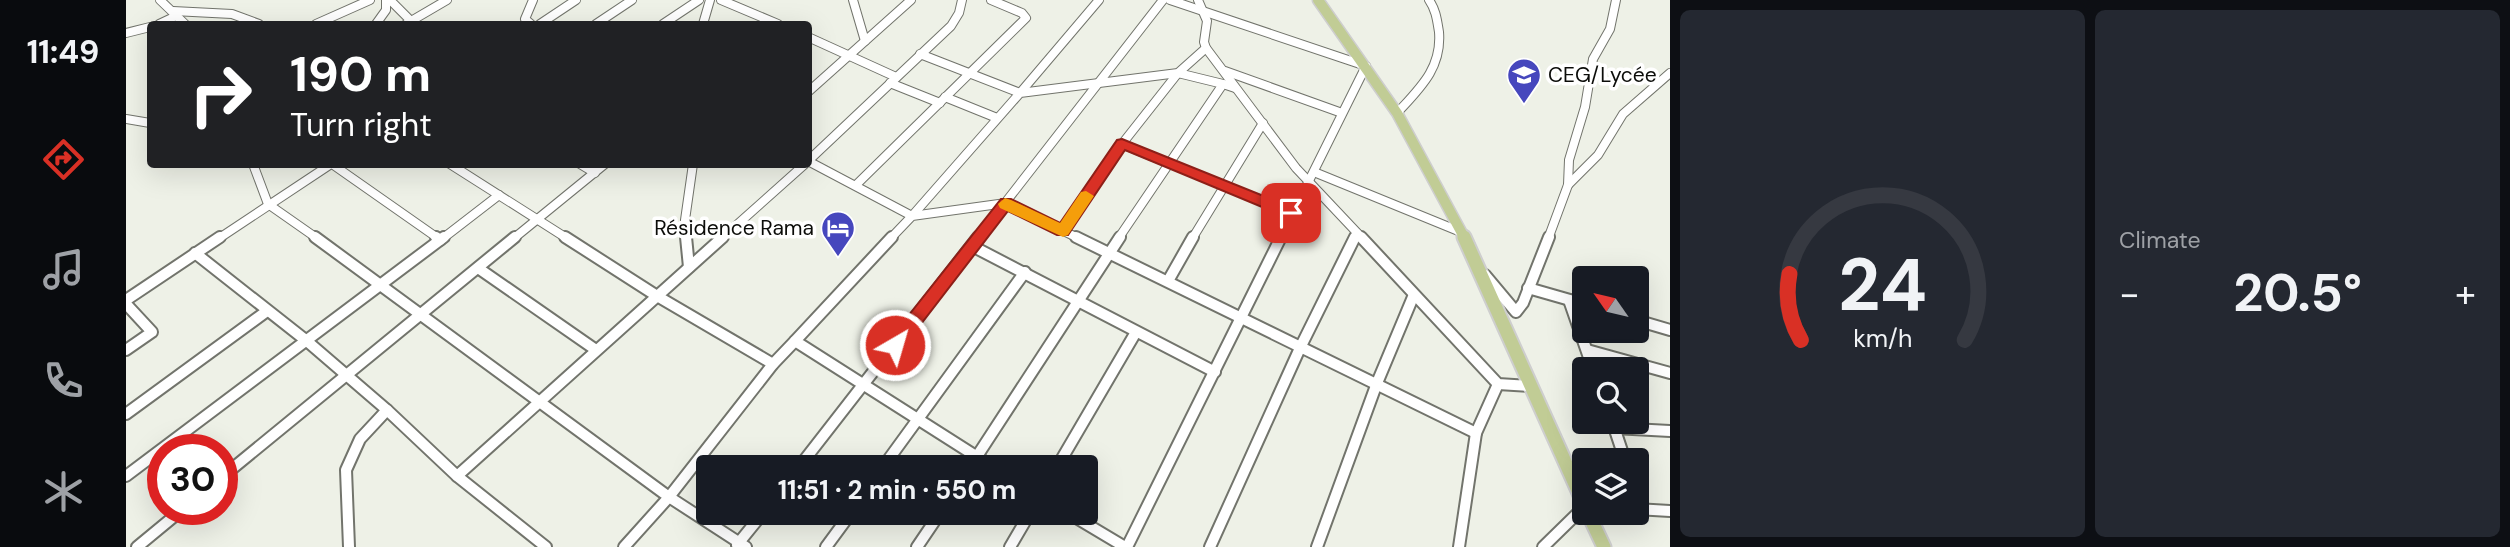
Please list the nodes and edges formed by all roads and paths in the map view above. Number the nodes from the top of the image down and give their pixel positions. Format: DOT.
graph roads {
  1 [pos="160,0"];
  2 [pos="370,0"];
  3 [pos="388,0"];
  4 [pos="447,0"];
  5 [pos="533,0"];
  6 [pos="576,0"];
  7 [pos="632,0"];
  8 [pos="699,0"];
  9 [pos="710,0"];
  10 [pos="721,0"];
  11 [pos="853,0"];
  12 [pos="911,0"];
  13 [pos="962,0"];
  14 [pos="991,0"];
  15 [pos="1099,0"];
  16 [pos="1163,0"];
  17 [pos="1170,0"];
  18 [pos="1199,0"];
  19 [pos="1318,0"];
  20 [pos="1429,0"];
  21 [pos="1616,0"];
  22 [pos="1205,12"];
  23 [pos="175,13"];
  24 [pos="163,21"];
  25 [pos="182,21"];
  26 [pos="251,21"];
  27 [pos="323,21"];
  28 [pos="378,21"];
  29 [pos="406,21"];
  30 [pos="411,21"];
  31 [pos="527,21"];
  32 [pos="548,21"];
  33 [pos="600,21"];
  34 [pos="668,21"];
  35 [pos="704,21"];
  36 [pos="771,21"];
  37 [pos="147,28"];
  38 [pos="126,33"];
  39 [pos="812,39"];
  40 [pos="865,41"];
  41 [pos="1206,48"];
  42 [pos="920,54"];
  43 [pos="848,56"];
  44 [pos="1366,66"];
  45 [pos="1224,71"];
  46 [pos="970,73"];
  47 [pos="1178,73"];
  48 [pos="1670,73"];
  49 [pos="893,80"];
  50 [pos="1099,83"];
  51 [pos="1223,84"];
  52 [pos="812,88"];
  53 [pos="1235,88"];
  54 [pos="1020,93"];
  55 [pos="942,100"];
  56 [pos="1342,113"];
  57 [pos="1397,113"];
  58 [pos="997,118"];
  59 [pos="126,119"];
  60 [pos="147,122"];
  61 [pos="1263,123"];
  62 [pos="1122,144"];
  63 [pos="812,158"];
  64 [pos="812,163"];
  65 [pos="1168,163"];
  66 [pos="254,168"];
  67 [pos="325,168"];
  68 [pos="337,168"];
  69 [pos="456,168"];
  70 [pos="466,168"];
  71 [pos="587,168"];
  72 [pos="601,168"];
  73 [pos="692,168"];
  74 [pos="800,168"];
  75 [pos="461,172"];
  76 [pos="595,173"];
  77 [pos="1312,176"];
  78 [pos="1224,184"];
  79 [pos="856,185"];
  80 [pos="1568,185"];
  81 [pos="499,195"];
  82 [pos="1006,203"];
  83 [pos="268,204"];
  84 [pos="1291,213"];
  85 [pos="912,216"];
  86 [pos="538,220"];
  87 [pos="1063,231"];
  88 [pos="1461,232"];
  89 [pos="1357,233"];
  90 [pos="440,240"];
  91 [pos="972,246"];
  92 [pos="195,253"];
  93 [pos="1111,253"];
  94 [pos="1476,264"];
  95 [pos="690,267"];
  96 [pos="478,268"];
  97 [pos="1025,272"];
  98 [pos="1168,281"];
  99 [pos="383,285"];
  100 [pos="1528,288"];
  101 [pos="657,296"];
  102 [pos="1413,297"];
  103 [pos="1081,300"];
  104 [pos="1569,300"];
  105 [pos="1572,301"];
  106 [pos="126,302"];
  107 [pos="267,311"];
  108 [pos="422,315"];
  109 [pos="1241,317"];
  110 [pos="1649,324"];
  111 [pos="1670,330"];
  112 [pos="1136,332"];
  113 [pos="794,341"];
  114 [pos="308,342"];
  115 [pos="1300,348"];
  116 [pos="126,350"];
  117 [pos="596,350"];
  118 [pos="1587,351"];
  119 [pos="1589,357"];
  120 [pos="773,364"];
  121 [pos="1215,372"];
  122 [pos="1670,373"];
  123 [pos="347,375"];
  124 [pos="1377,383"];
  125 [pos="1498,384"];
  126 [pos="864,385"];
  127 [pos="1529,386"];
  128 [pos="541,401"];
  129 [pos="387,410"];
  130 [pos="126,414"];
  131 [pos="917,420"];
  132 [pos="1649,429"];
  133 [pos="1670,432"];
  134 [pos="1476,433"];
  135 [pos="809,455"];
  136 [pos="892,455"];
  137 [pos="974,455"];
  138 [pos="978,455"];
  139 [pos="1064,455"];
  140 [pos="238,464"];
  141 [pos="126,476"];
  142 [pos="457,476"];
  143 [pos="1572,480"];
  144 [pos="669,497"];
  145 [pos="1649,510"];
  146 [pos="1670,511"];
  147 [pos="1572,518"];
  148 [pos="164,525"];
  149 [pos="755,525"];
  150 [pos="842,525"];
  151 [pos="932,525"];
  152 [pos="1023,525"];
  153 [pos="1088,525"];
  154 [pos="1594,525"];
  155 [pos="740,546"];
  156 [pos="137,547"];
  157 [pos="349,547"];
  158 [pos="546,547"];
  159 [pos="624,547"];
  160 [pos="826,547"];
  161 [pos="917,547"];
  162 [pos="1010,547"];
  163 [pos="1126,547"];
  164 [pos="1210,547"];
  165 [pos="1317,547"];
  166 [pos="1459,547"];
  167 [pos="1543,547"];
  168 [pos="1604,547"];
  1 -- 23 [label="street"];
  2 -- 27 [label="street"];
  3 -- 28 [label="street"];
  3 -- 29 [label="street"];
  4 -- 30 [label="street"];
  5 -- 31 [label="street"];
  6 -- 32 [label="street"];
  7 -- 33 [label="street"];
  8 -- 34 [label="street"];
  9 -- 35 [label="street"];
  10 -- 36 [label="street"];
  11 -- 40 [label="street"];
  12 -- 40 [label="street"];
  13 -- 42 [label="street"];
  14 -- 46 [label="street"];
  15 -- 54 [label="street"];
  16 -- 50 [label="street"];
  17 -- 22 [label="street"];
  18 -- 22 [label="street"];
  19 -- 44 [label="main road"];
  20 -- 57 [label="street"];
  21 -- 80 [label="street"];
  22 -- 41 [label="street"];
  22 -- 44 [label="street"];
  23 -- 24 [label="street"];
  23 -- 25 [label="street"];
  23 -- 26 [label="street"];
  37 -- 38 [label="street"];
  39 -- 43 [label="street"];
  40 -- 43 [label="street"];
  41 -- 45 [label="street"];
  41 -- 47 [label="street"];
  42 -- 46 [label="street"];
  42 -- 49 [label="street"];
  43 -- 49 [label="street"];
  43 -- 52 [label="street"];
  44 -- 56 [label="street"];
  44 -- 57 [label="main road"];
  45 -- 53 [label="street"];
  45 -- 56 [label="street"];
  46 -- 54 [label="street"];
  46 -- 55 [label="street"];
  47 -- 50 [label="street"];
  47 -- 51 [label="street"];
  47 -- 62 [label="street"];
  48 -- 80 [label="street"];
  49 -- 55 [label="street"];
  49 -- 63 [label="street"];
  50 -- 54 [label="street"];
  50 -- 82 [label="street"];
  51 -- 53 [label="street"];
  51 -- 65 [label="street"];
  53 -- 61 [label="street"];
  54 -- 58 [label="street"];
  55 -- 58 [label="street"];
  55 -- 79 [label="street"];
  56 -- 77 [label="street"];
  57 -- 88 [label="main road"];
  58 -- 85 [label="street"];
  59 -- 60 [label="street"];
  61 -- 77 [label="street"];
  61 -- 78 [label="street"];
  62 -- 65 [label="street"];
  62 -- 87 [label="street"];
  64 -- 79 [label="street"];
  65 -- 78 [label="street"];
  65 -- 93 [label="street"];
  66 -- 83 [label="street"];
  67 -- 83 [label="street"];
  68 -- 90 [label="street"];
  69 -- 75 [label="street"];
  70 -- 75 [label="street"];
  71 -- 76 [label="street"];
  72 -- 76 [label="street"];
  73 -- 95 [label="street"];
  74 -- 95 [label="street"];
  75 -- 81 [label="street"];
  76 -- 86 [label="street"];
  77 -- 84 [label="street"];
  77 -- 88 [label="street"];
  77 -- 89 [label="street"];
  78 -- 84 [label="street"];
  78 -- 98 [label="street"];
  79 -- 85 [label="street"];
  80 -- 100 [label="street"];
  81 -- 86 [label="street"];
  81 -- 90 [label="street"];
  82 -- 85 [label="street"];
  82 -- 87 [label="street"];
  82 -- 91 [label="street"];
  83 -- 92 [label="street"];
  83 -- 99 [label="street"];
  84 -- 109 [label="street"];
  85 -- 113 [label="street"];
  86 -- 96 [label="street"];
  86 -- 101 [label="street"];
  87 -- 93 [label="street"];
  88 -- 94 [label="main road"];
  89 -- 102 [label="street"];
  89 -- 115 [label="street"];
  90 -- 99 [label="street"];
  91 -- 97 [label="street"];
  91 -- 126 [label="street"];
  92 -- 106 [label="street"];
  92 -- 107 [label="street"];
  93 -- 98 [label="street"];
  93 -- 103 [label="street"];
  94 -- 100 [label="street"];
  94 -- 127 [label="main road"];
  95 -- 101 [label="street"];
  96 -- 108 [label="street"];
  96 -- 117 [label="street"];
  97 -- 103 [label="street"];
  97 -- 131 [label="street"];
  98 -- 109 [label="street"];
  99 -- 108 [label="street"];
  99 -- 114 [label="street"];
  100 -- 104 [label="street"];
  101 -- 117 [label="street"];
  101 -- 120 [label="street"];
  102 -- 124 [label="street"];
  102 -- 125 [label="street"];
  103 -- 112 [label="street"];
  103 -- 138 [label="street"];
  104 -- 105 [label="street"];
  104 -- 118 [label="street"];
  106 -- 116 [label="street"];
  107 -- 114 [label="street"];
  107 -- 130 [label="street"];
  108 -- 123 [label="street"];
  108 -- 128 [label="street"];
  109 -- 115 [label="street"];
  109 -- 121 [label="street"];
  110 -- 111 [label="street"];
  112 -- 121 [label="street"];
  112 -- 139 [label="street"];
  113 -- 120 [label="street"];
  113 -- 126 [label="street"];
  114 -- 123 [label="street"];
  114 -- 141 [label="street"];
  115 -- 124 [label="street"];
  115 -- 164 [label="street"];
  117 -- 128 [label="street"];
  118 -- 119 [label="street"];
  118 -- 122 [label="street"];
  120 -- 144 [label="street"];
  121 -- 163 [label="street"];
  123 -- 129 [label="street"];
  123 -- 140 [label="street"];
  124 -- 134 [label="street"];
  124 -- 165 [label="street"];
  125 -- 127 [label="street"];
  125 -- 134 [label="street"];
  126 -- 131 [label="street"];
  126 -- 135 [label="street"];
  127 -- 143 [label="main road"];
  128 -- 142 [label="street"];
  128 -- 144 [label="street"];
  129 -- 142 [label="street"];
  129 -- 157 [label="street"];
  131 -- 136 [label="street"];
  131 -- 137 [label="street"];
  132 -- 133 [label="street"];
  134 -- 166 [label="street"];
  142 -- 158 [label="street"];
  144 -- 155 [label="street"];
  144 -- 159 [label="street"];
  145 -- 146 [label="street"];
  147 -- 167 [label="street"];
  148 -- 156 [label="street"];
  149 -- 155 [label="street"];
  150 -- 160 [label="street"];
  151 -- 161 [label="street"];
  152 -- 162 [label="street"];
  153 -- 163 [label="street"];
  154 -- 168 [label="main road"];
}
